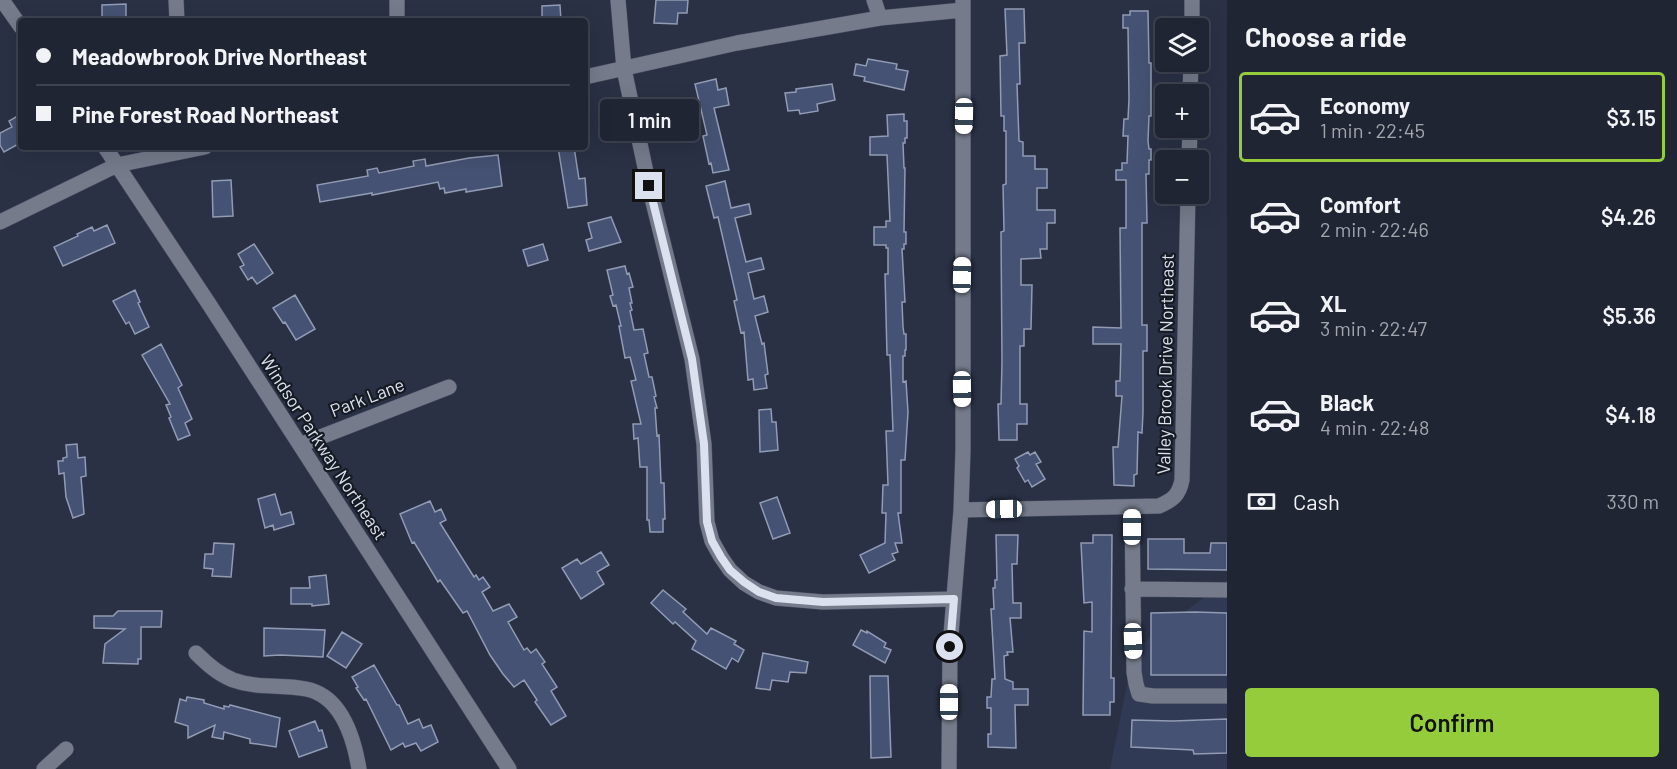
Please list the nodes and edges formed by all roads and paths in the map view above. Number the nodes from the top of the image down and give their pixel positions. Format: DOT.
graph roads {
  1 [pos="2,0"];
  2 [pos="176,0"];
  3 [pos="397,0"];
  4 [pos="618,0"];
  5 [pos="874,0"];
  6 [pos="1192,0"];
  7 [pos="963,5"];
  8 [pos="177,18"];
  9 [pos="397,18"];
  10 [pos="880,18"];
  11 [pos="1192,18"];
  12 [pos="18,23"];
  13 [pos="624,69"];
  14 [pos="588,75"];
  15 [pos="107,150"];
  16 [pos="190,150"];
  17 [pos="117,165"];
  18 [pos="1188,204"];
  19 [pos="0,222"];
  20 [pos="449,387"];
  21 [pos="300,445"];
  22 [pos="1132,507"];
  23 [pos="961,510"];
  24 [pos="1132,589"];
  25 [pos="1227,590"];
  26 [pos="954,599"];
  27 [pos="196,653"];
  28 [pos="1227,696"];
  29 [pos="66,748"];
  30 [pos="44,769"];
  31 [pos="359,769"];
  32 [pos="509,769"];
  33 [pos="949,769"];
  1 -- 12 [label="street"];
  2 -- 8 [label="street"];
  3 -- 9 [label="street"];
  4 -- 13 [label="street"];
  5 -- 10 [label="street"];
  6 -- 11 [label="street"];
  7 -- 10 [label="street"];
  7 -- 23 [label="street"];
  10 -- 13 [label="street"];
  13 -- 14 [label="street"];
  13 -- 26 [label="street"];
  15 -- 17 [label="street, Windsor Parkway Northeast"];
  16 -- 17 [label="street"];
  17 -- 19 [label="street"];
  17 -- 21 [label="street, Windsor Parkway Northeast"];
  18 -- 22 [label="street, Valley Brook Drive Northeast"];
  20 -- 21 [label="street, Park Lane"];
  21 -- 32 [label="street, Windsor Parkway Northeast"];
  22 -- 23 [label="street, Valley Brook Drive Northeast"];
  22 -- 24 [label="street"];
  23 -- 26 [label="street"];
  24 -- 25 [label="street"];
  24 -- 28 [label="street"];
  26 -- 33 [label="street"];
  27 -- 31 [label="street"];
  29 -- 30 [label="street"];
}
